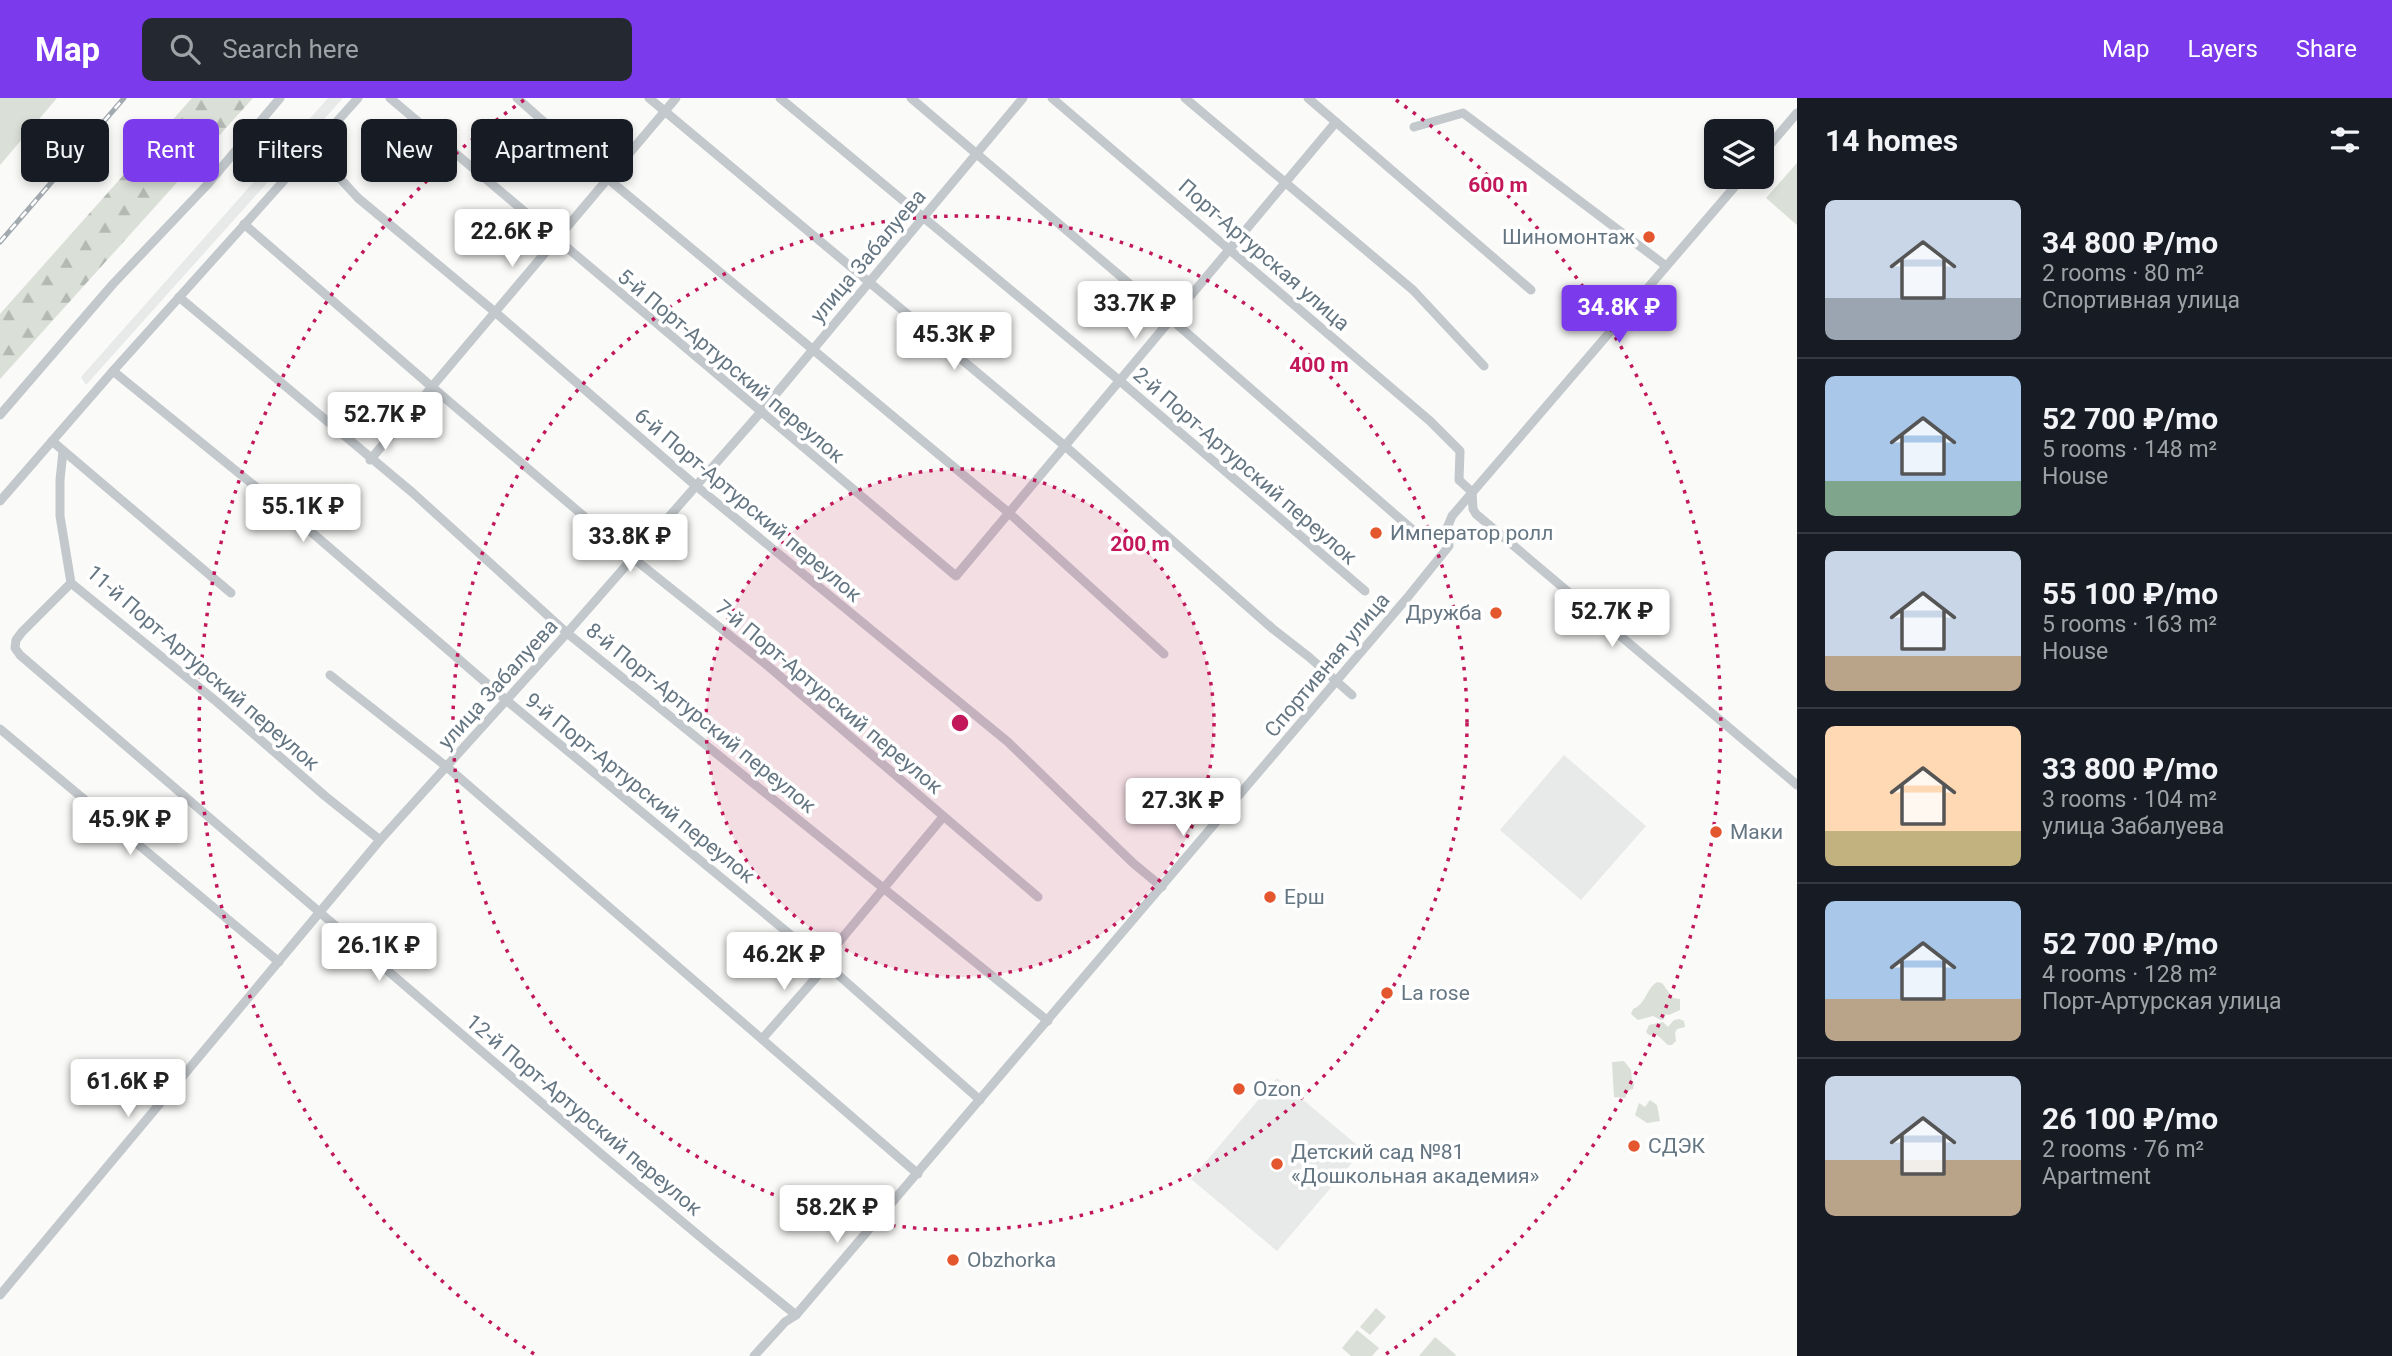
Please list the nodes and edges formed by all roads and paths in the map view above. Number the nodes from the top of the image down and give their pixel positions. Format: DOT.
graph roads {
  1 [pos="280,98"];
  2 [pos="358,98"];
  3 [pos="390,98"];
  4 [pos="517,98"];
  5 [pos="649,98"];
  6 [pos="676,98"];
  7 [pos="780,98"];
  8 [pos="911,98"];
  9 [pos="1023,98"];
  10 [pos="1052,98"];
  11 [pos="1185,98"];
  12 [pos="1308,98"];
  13 [pos="665,111"];
  14 [pos="1797,113"];
  15 [pos="339,119"];
  16 [pos="541,119"];
  17 [pos="1336,122"];
  18 [pos="1415,127"];
  19 [pos="1774,140"];
  20 [pos="633,148"];
  21 [pos="976,153"];
  22 [pos="282,182"];
  23 [pos="343,182"];
  24 [pos="604,182"];
  25 [pos="612,182"];
  26 [pos="1285,183"];
  27 [pos="1733,189"];
  28 [pos="923,217"];
  29 [pos="244,224"];
  30 [pos="556,240"];
  31 [pos="1231,250"];
  32 [pos="1666,266"];
  33 [pos="869,282"];
  34 [pos="1531,290"];
  35 [pos="179,298"];
  36 [pos="495,312"];
  37 [pos="1172,320"];
  38 [pos="814,349"];
  39 [pos="1484,366"];
  40 [pos="113,371"];
  41 [pos="1120,381"];
  42 [pos="432,387"];
  43 [pos="760,413"];
  44 [pos="0,415"];
  45 [pos="52,441"];
  46 [pos="1065,446"];
  47 [pos="63,451"];
  48 [pos="370,460"];
  49 [pos="695,485"];
  50 [pos="1472,492"];
  51 [pos="0,501"];
  52 [pos="1009,513"];
  53 [pos="1414,531"];
  54 [pos="633,558"];
  55 [pos="71,583"];
  56 [pos="1365,591"];
  57 [pos="231,593"];
  58 [pos="567,633"];
  59 [pos="1164,654"];
  60 [pos="330,675"];
  61 [pos="1336,681"];
  62 [pos="1352,695"];
  63 [pos="506,700"];
  64 [pos="0,729"];
  65 [pos="447,767"];
  66 [pos="1797,785"];
  67 [pos="943,817"];
  68 [pos="380,840"];
  69 [pos="1162,887"];
  70 [pos="884,888"];
  71 [pos="1038,897"];
  72 [pos="320,912"];
  73 [pos="279,962"];
  74 [pos="825,963"];
  75 [pos="1048,1021"];
  76 [pos="762,1039"];
  77 [pos="981,1100"];
  78 [pos="918,1174"];
  79 [pos="0,1295"];
  80 [pos="796,1315"];
  81 [pos="754,1356"];
  1 -- 44 [label="street"];
  2 -- 15 [label="street"];
  3 -- 30 [label="street, 5-й Порт-Артурский переулок"];
  4 -- 16 [label="street"];
  5 -- 13 [label="street"];
  6 -- 13 [label="street"];
  7 -- 28 [label="street, 2-й Порт-Артурский переулок"];
  8 -- 21 [label="street"];
  9 -- 21 [label="street, улица Забалуева"];
  10 -- 31 [label="street, Порт-Артурская улица"];
  11 -- 26 [label="street"];
  12 -- 17 [label="street"];
  13 -- 20 [label="street"];
  13 -- 33 [label="street"];
  14 -- 19 [label="street"];
  17 -- 26 [label="street"];
  17 -- 34 [label="street"];
  18 -- 32 [label="street"];
  21 -- 28 [label="street, улица Забалуева"];
  21 -- 37 [label="street"];
  22 -- 29 [label="street"];
  23 -- 36 [label="street, 6-й Порт-Артурский переулок"];
  24 -- 30 [label="street"];
  25 -- 38 [label="street"];
  26 -- 31 [label="street"];
  26 -- 39 [label="street"];
  27 -- 32 [label="street, Спортивная улица"];
  28 -- 33 [label="street, улица Забалуева"];
  28 -- 41 [label="street, 2-й Порт-Артурский переулок"];
  29 -- 35 [label="street"];
  29 -- 42 [label="street, 7-й Порт-Артурский переулок"];
  30 -- 36 [label="street"];
  30 -- 43 [label="street, 5-й Порт-Артурский переулок"];
  31 -- 37 [label="street"];
  31 -- 50 [label="street, Порт-Артурская улица"];
  32 -- 50 [label="street, Спортивная улица"];
  33 -- 38 [label="street, улица Забалуева"];
  33 -- 46 [label="street"];
  35 -- 40 [label="street"];
  35 -- 48 [label="street, 8-й Порт-Артурский переулок"];
  36 -- 42 [label="street"];
  36 -- 49 [label="street, 6-й Порт-Артурский переулок"];
  37 -- 41 [label="street"];
  37 -- 53 [label="street"];
  38 -- 43 [label="street, улица Забалуева"];
  38 -- 52 [label="street"];
  40 -- 45 [label="street"];
  40 -- 63 [label="street, 9-й Порт-Артурский переулок"];
  41 -- 46 [label="street"];
  41 -- 56 [label="street, 2-й Порт-Артурский переулок"];
  42 -- 48 [label="street"];
  42 -- 54 [label="street, 7-й Порт-Артурский переулок"];
  43 -- 49 [label="street, улица Забалуева"];
  43 -- 52 [label="street, 5-й Порт-Артурский переулок"];
  45 -- 47 [label="street"];
  45 -- 51 [label="street"];
  46 -- 52 [label="street"];
  46 -- 61 [label="street"];
  47 -- 55 [label="street, 11-й Порт-Артурский переулок"];
  47 -- 57 [label="street"];
  48 -- 58 [label="street, 8-й Порт-Артурский переулок"];
  49 -- 54 [label="street, улица Забалуева"];
  49 -- 69 [label="street, 6-й Порт-Артурский переулок"];
  50 -- 61 [label="street, Спортивная улица"];
  50 -- 66 [label="street, Порт-Артурская улица"];
  52 -- 59 [label="street"];
  54 -- 58 [label="street, улица Забалуева"];
  54 -- 67 [label="street, 7-й Порт-Артурский переулок"];
  55 -- 68 [label="street, 11-й Порт-Артурский переулок"];
  55 -- 72 [label="street, 12-й Порт-Артурский переулок"];
  58 -- 63 [label="street, улица Забалуева"];
  58 -- 70 [label="street, 8-й Порт-Артурский переулок"];
  60 -- 65 [label="street"];
  61 -- 62 [label="street"];
  61 -- 69 [label="street, Спортивная улица"];
  63 -- 65 [label="street, улица Забалуева"];
  63 -- 74 [label="street, 9-й Порт-Артурский переулок"];
  64 -- 73 [label="street"];
  65 -- 68 [label="street, улица Забалуева"];
  65 -- 76 [label="street"];
  67 -- 70 [label="street"];
  67 -- 71 [label="street, 7-й Порт-Артурский переулок"];
  68 -- 72 [label="street, улица Забалуева"];
  69 -- 75 [label="street, Спортивная улица"];
  70 -- 74 [label="street"];
  70 -- 75 [label="street, 8-й Порт-Артурский переулок"];
  72 -- 73 [label="street, улица Забалуева"];
  72 -- 80 [label="street, 12-й Порт-Артурский переулок"];
  73 -- 79 [label="street, улица Забалуева"];
  74 -- 76 [label="street"];
  74 -- 77 [label="street, 9-й Порт-Артурский переулок"];
  75 -- 77 [label="street, Спортивная улица"];
  76 -- 78 [label="street"];
  77 -- 78 [label="street, Спортивная улица"];
  78 -- 80 [label="street, Спортивная улица"];
  80 -- 81 [label="street, Спортивная улица"];
}
